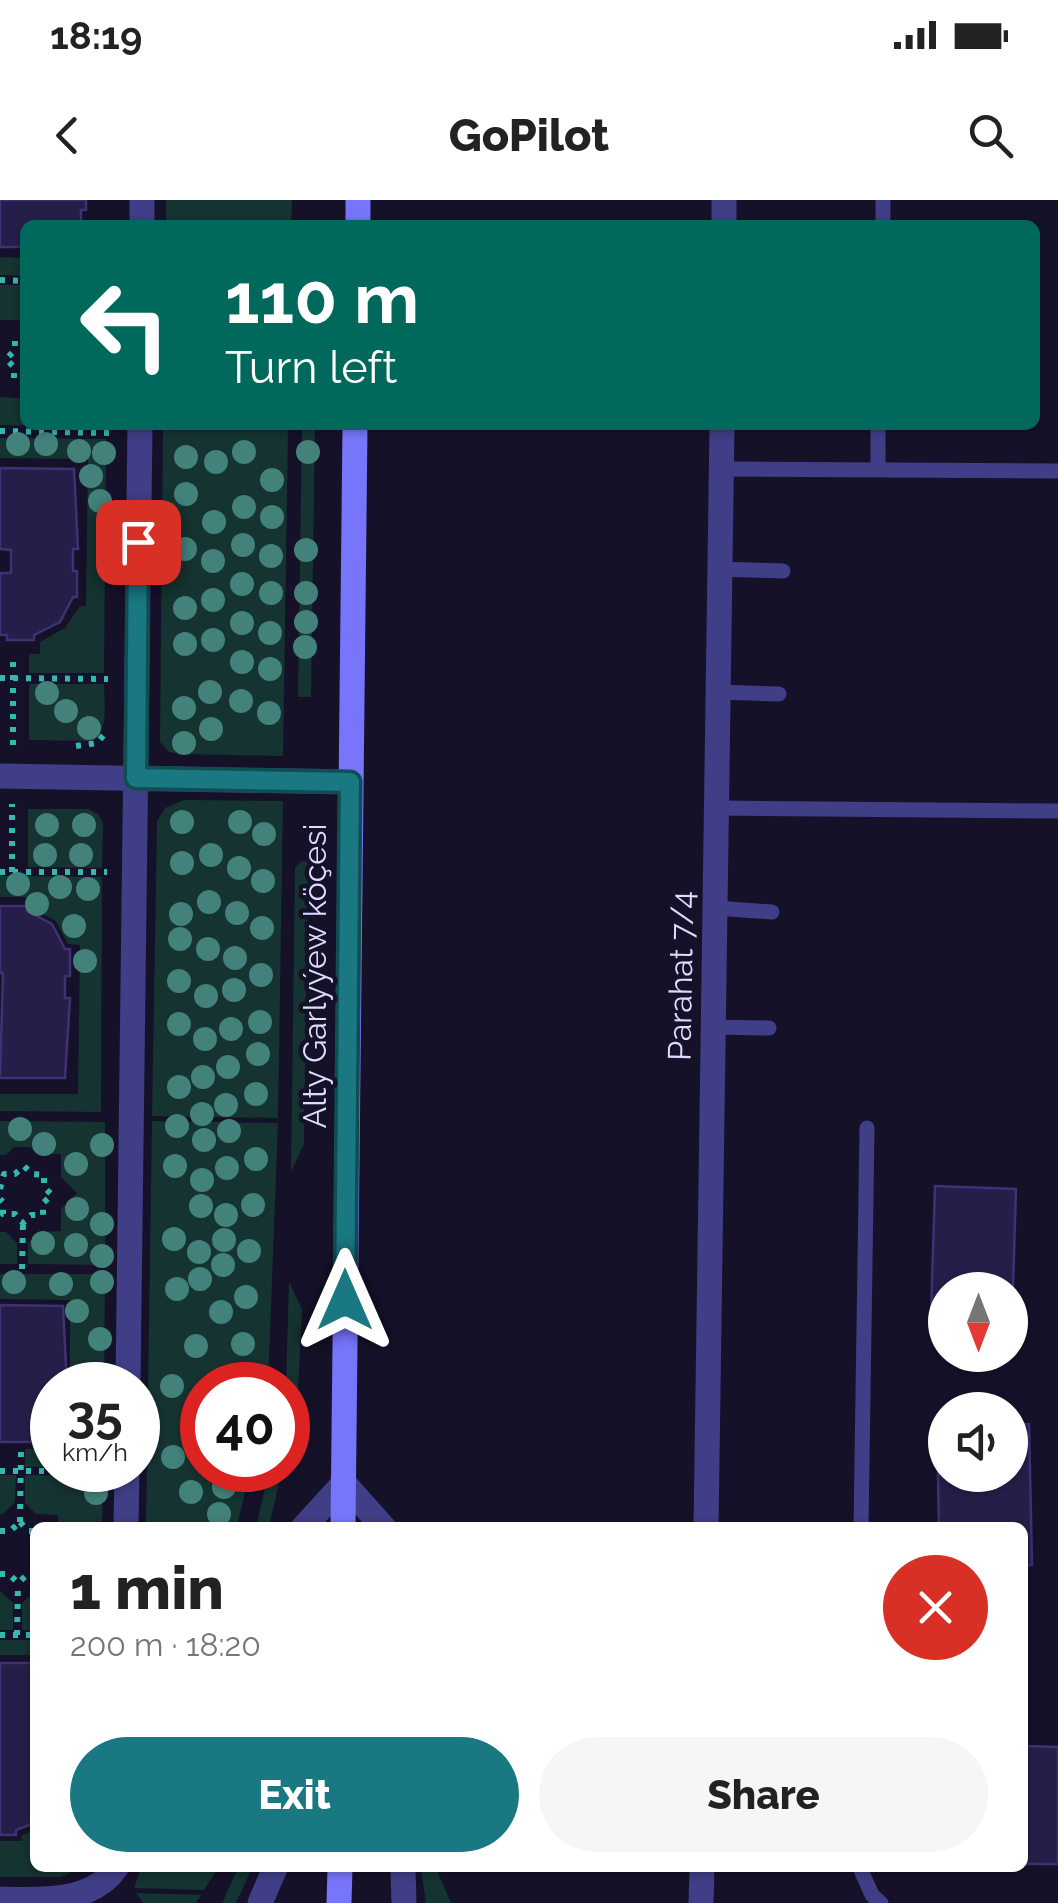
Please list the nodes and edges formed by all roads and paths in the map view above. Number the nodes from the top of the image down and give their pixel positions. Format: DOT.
graph roads {
  1 [pos="20,338"];
  2 [pos="20,380"];
  3 [pos="140,430"];
  4 [pos="355,430"];
  5 [pos="722,430"];
  6 [pos="878,430"];
  7 [pos="0,432"];
  8 [pos="111,452"];
  9 [pos="721,469"];
  10 [pos="878,470"];
  11 [pos="1058,471"];
  12 [pos="720,569"];
  13 [pos="783,571"];
  14 [pos="13,654"];
  15 [pos="108,660"];
  16 [pos="0,678"];
  17 [pos="13,678"];
  18 [pos="108,678"];
  19 [pos="718,692"];
  20 [pos="779,694"];
  21 [pos="108,695"];
  22 [pos="108,729"];
  23 [pos="0,744"];
  24 [pos="13,745"];
  25 [pos="32,745"];
  26 [pos="72,746"];
  27 [pos="0,776"];
  28 [pos="136,778"];
  29 [pos="350,782"];
  30 [pos="12,804"];
  31 [pos="717,808"];
  32 [pos="1058,811"];
  33 [pos="0,872"];
  34 [pos="12,872"];
  35 [pos="107,872"];
  36 [pos="715,908"];
  37 [pos="772,912"];
  38 [pos="712,1026"];
  39 [pos="769,1028"];
  40 [pos="866,1128"];
  41 [pos="0,1189"];
  42 [pos="0,1199"];
  43 [pos="23,1222"];
  44 [pos="22,1269"];
  45 [pos="128,1362"];
  46 [pos="21,1450"];
  47 [pos="0,1471"];
  48 [pos="20,1471"];
  49 [pos="30,1471"];
  50 [pos="344,1483"];
  51 [pos="127,1492"];
  52 [pos="20,1522"];
  53 [pos="126,1522"];
  54 [pos="308,1522"];
  55 [pos="343,1522"];
  56 [pos="379,1522"];
  57 [pos="706,1522"];
  58 [pos="861,1522"];
  59 [pos="0,1531"];
  60 [pos="30,1531"];
  61 [pos="0,1574"];
  62 [pos="30,1574"];
  63 [pos="18,1583"];
  64 [pos="0,1635"];
  65 [pos="18,1635"];
  66 [pos="30,1635"];
  67 [pos="113,1872"];
  68 [pos="273,1872"];
  69 [pos="340,1872"];
  70 [pos="403,1872"];
  71 [pos="702,1872"];
  72 [pos="862,1872"];
  73 [pos="0,1899"];
  74 [pos="260,1903"];
  75 [pos="340,1903"];
  76 [pos="404,1903"];
  77 [pos="702,1903"];
  78 [pos="880,1903"];
  1 -- 2 [label="path"];
  3 -- 28 [label="street"];
  4 -- 29 [label="street, Alty Garlyýew köçesi"];
  5 -- 9 [label="street, Parahat 7/4"];
  6 -- 10 [label="lane"];
  7 -- 8 [label="path"];
  9 -- 10 [label="lane"];
  9 -- 12 [label="street, Parahat 7/4"];
  10 -- 11 [label="lane"];
  12 -- 13 [label="lane"];
  12 -- 19 [label="street, Parahat 7/4"];
  14 -- 17 [label="path"];
  15 -- 18 [label="path"];
  16 -- 17 [label="path"];
  17 -- 18 [label="path"];
  17 -- 24 [label="path"];
  18 -- 21 [label="path"];
  19 -- 20 [label="lane"];
  19 -- 31 [label="street, Parahat 7/4"];
  22 -- 26 [label="path"];
  23 -- 24 [label="path"];
  24 -- 25 [label="path"];
  27 -- 28 [label="street"];
  28 -- 29 [label="street"];
  28 -- 45 [label="street"];
  29 -- 50 [label="street, Alty Garlyýew köçesi"];
  30 -- 34 [label="path"];
  31 -- 32 [label="lane"];
  31 -- 36 [label="street, Parahat 7/4"];
  33 -- 34 [label="path"];
  34 -- 35 [label="path"];
  36 -- 37 [label="lane"];
  36 -- 38 [label="street, Parahat 7/4"];
  38 -- 39 [label="lane"];
  38 -- 57 [label="street, Parahat 7/4"];
  40 -- 58 [label="lane"];
  41 -- 43 [label="path"];
  42 -- 43 [label="path"];
  43 -- 44 [label="path"];
  46 -- 48 [label="path"];
  47 -- 48 [label="path"];
  48 -- 49 [label="path"];
  48 -- 52 [label="path"];
  50 -- 54 [label="street"];
  50 -- 55 [label="street, Alty Garlyýew köçesi"];
  50 -- 56 [label="street"];
  51 -- 53 [label="street"];
  52 -- 59 [label="path"];
  52 -- 60 [label="path"];
  61 -- 63 [label="path"];
  62 -- 63 [label="path"];
  63 -- 65 [label="path"];
  64 -- 65 [label="path"];
  65 -- 66 [label="path"];
  67 -- 73 [label="street"];
  68 -- 74 [label="street"];
  69 -- 75 [label="street"];
  70 -- 76 [label="street"];
  71 -- 77 [label="street"];
  72 -- 78 [label="lane"];
}
